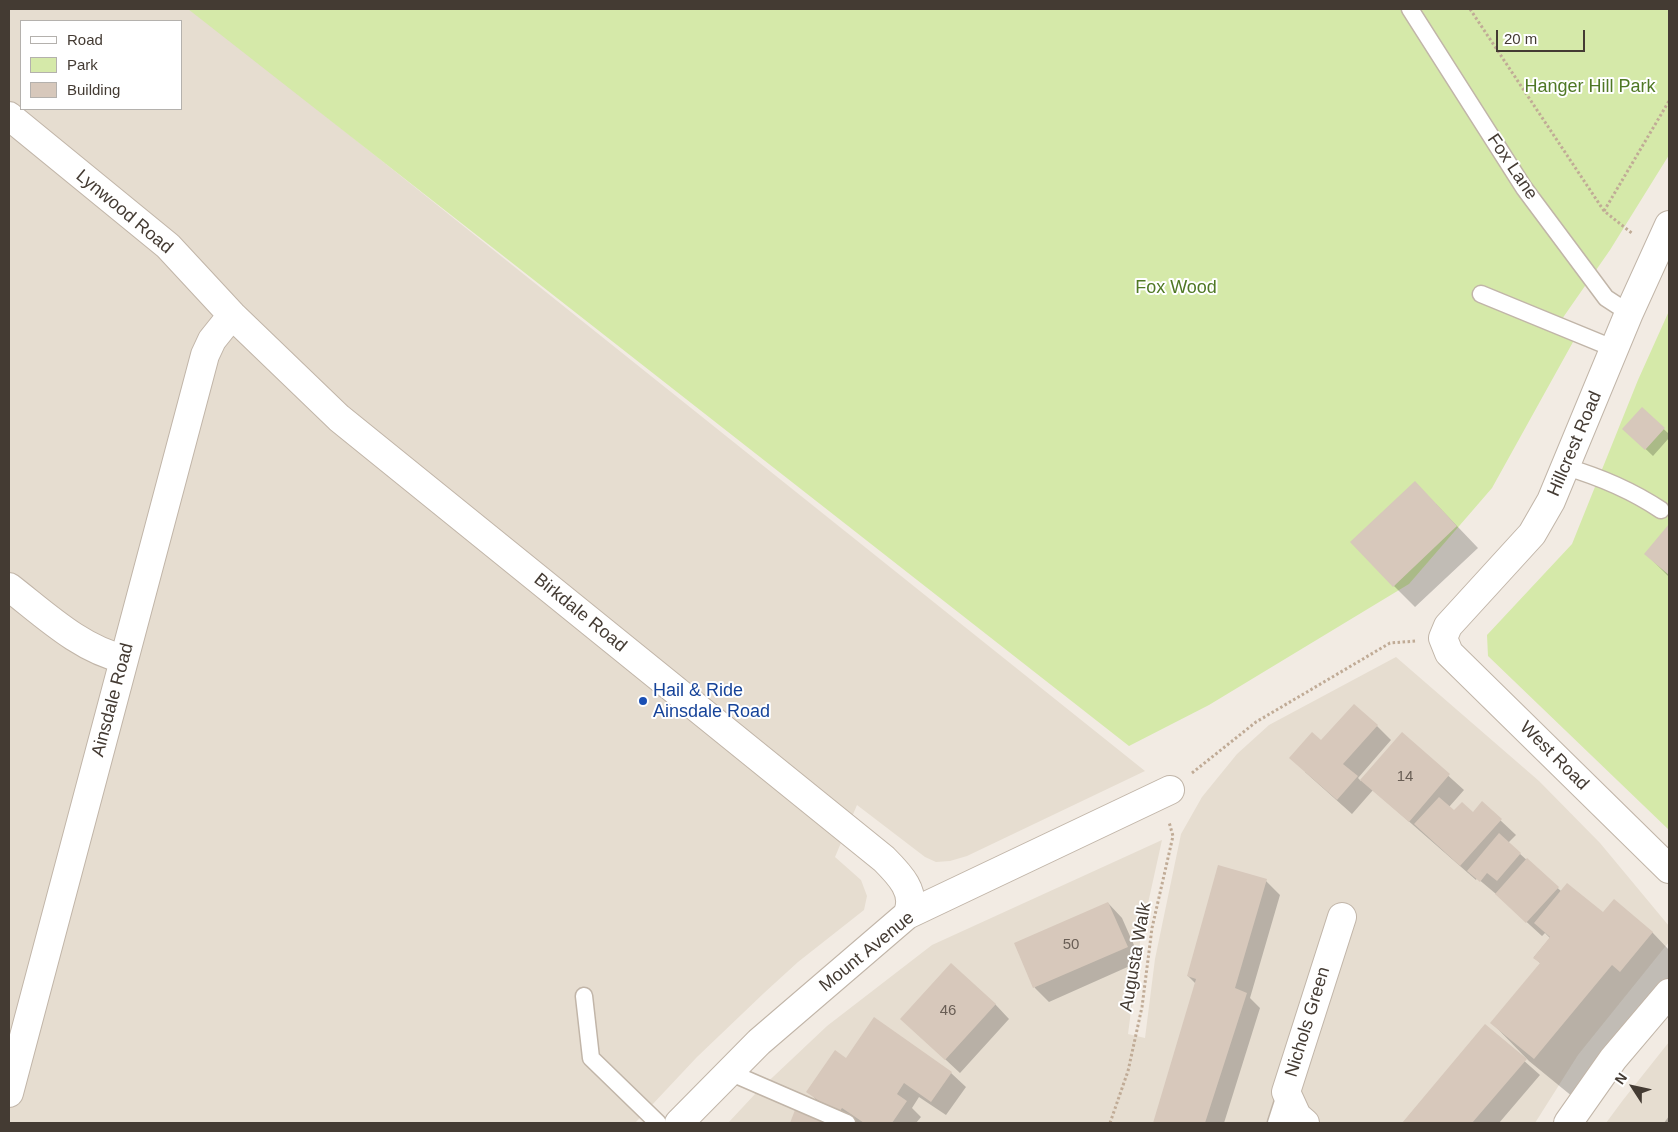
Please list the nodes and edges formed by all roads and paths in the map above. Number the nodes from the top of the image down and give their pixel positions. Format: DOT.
graph roads {
  1 [pos="1410,9"];
  2 [pos="1470,9"];
  3 [pos="1478,9"];
  4 [pos="1473,13"];
  5 [pos="1669,101"];
  6 [pos="9,116"];
  7 [pos="1604,211"];
  8 [pos="1669,225"];
  9 [pos="1656,252"];
  10 [pos="1480,294"];
  11 [pos="1629,313"];
  12 [pos="232,315"];
  13 [pos="1615,350"];
  14 [pos="1566,466"];
  15 [pos="1661,510"];
  16 [pos="9,588"];
  17 [pos="1442,638"];
  18 [pos="124,659"];
  19 [pos="1166,792"];
  20 [pos="1669,870"];
  21 [pos="907,915"];
  22 [pos="1342,917"];
  23 [pos="1669,993"];
  24 [pos="584,996"];
  25 [pos="729,1072"];
  26 [pos="9,1092"];
  27 [pos="1286,1092"];
  28 [pos="658,1123"];
  29 [pos="679,1123"];
  30 [pos="847,1123"];
  31 [pos="1110,1123"];
  32 [pos="1276,1123"];
  33 [pos="1305,1123"];
  34 [pos="1568,1123"];
  1 -- 11 [label="lane, Fox Lane"];
  2 -- 4 [label="path"];
  3 -- 4 [label="path"];
  4 -- 7 [label="path"];
  5 -- 7 [label="path"];
  6 -- 12 [label="street, Lynwood Road"];
  7 -- 9 [label="path"];
  8 -- 9 [label="street, Hillcrest Road"];
  9 -- 11 [label="street, Hillcrest Road"];
  10 -- 13 [label="lane"];
  11 -- 13 [label="street, Hillcrest Road"];
  12 -- 18 [label="street, Ainsdale Road"];
  12 -- 21 [label="street, Birkdale Road"];
  13 -- 14 [label="street, Hillcrest Road"];
  14 -- 15 [label="lane"];
  14 -- 17 [label="street, Hillcrest Road"];
  16 -- 18 [label="street"];
  17 -- 19 [label="path"];
  17 -- 20 [label="street, West Road"];
  18 -- 26 [label="street, Ainsdale Road"];
  19 -- 21 [label="street, Mount Avenue"];
  19 -- 31 [label="path, Augusta Walk"];
  21 -- 25 [label="street, Mount Avenue"];
  22 -- 27 [label="street, Nichols Green"];
  23 -- 34 [label="street"];
  24 -- 28 [label="lane"];
  25 -- 29 [label="street, Mount Avenue"];
  25 -- 30 [label="lane"];
  27 -- 32 [label="lane"];
  27 -- 33 [label="street, Nichols Green"];
}
